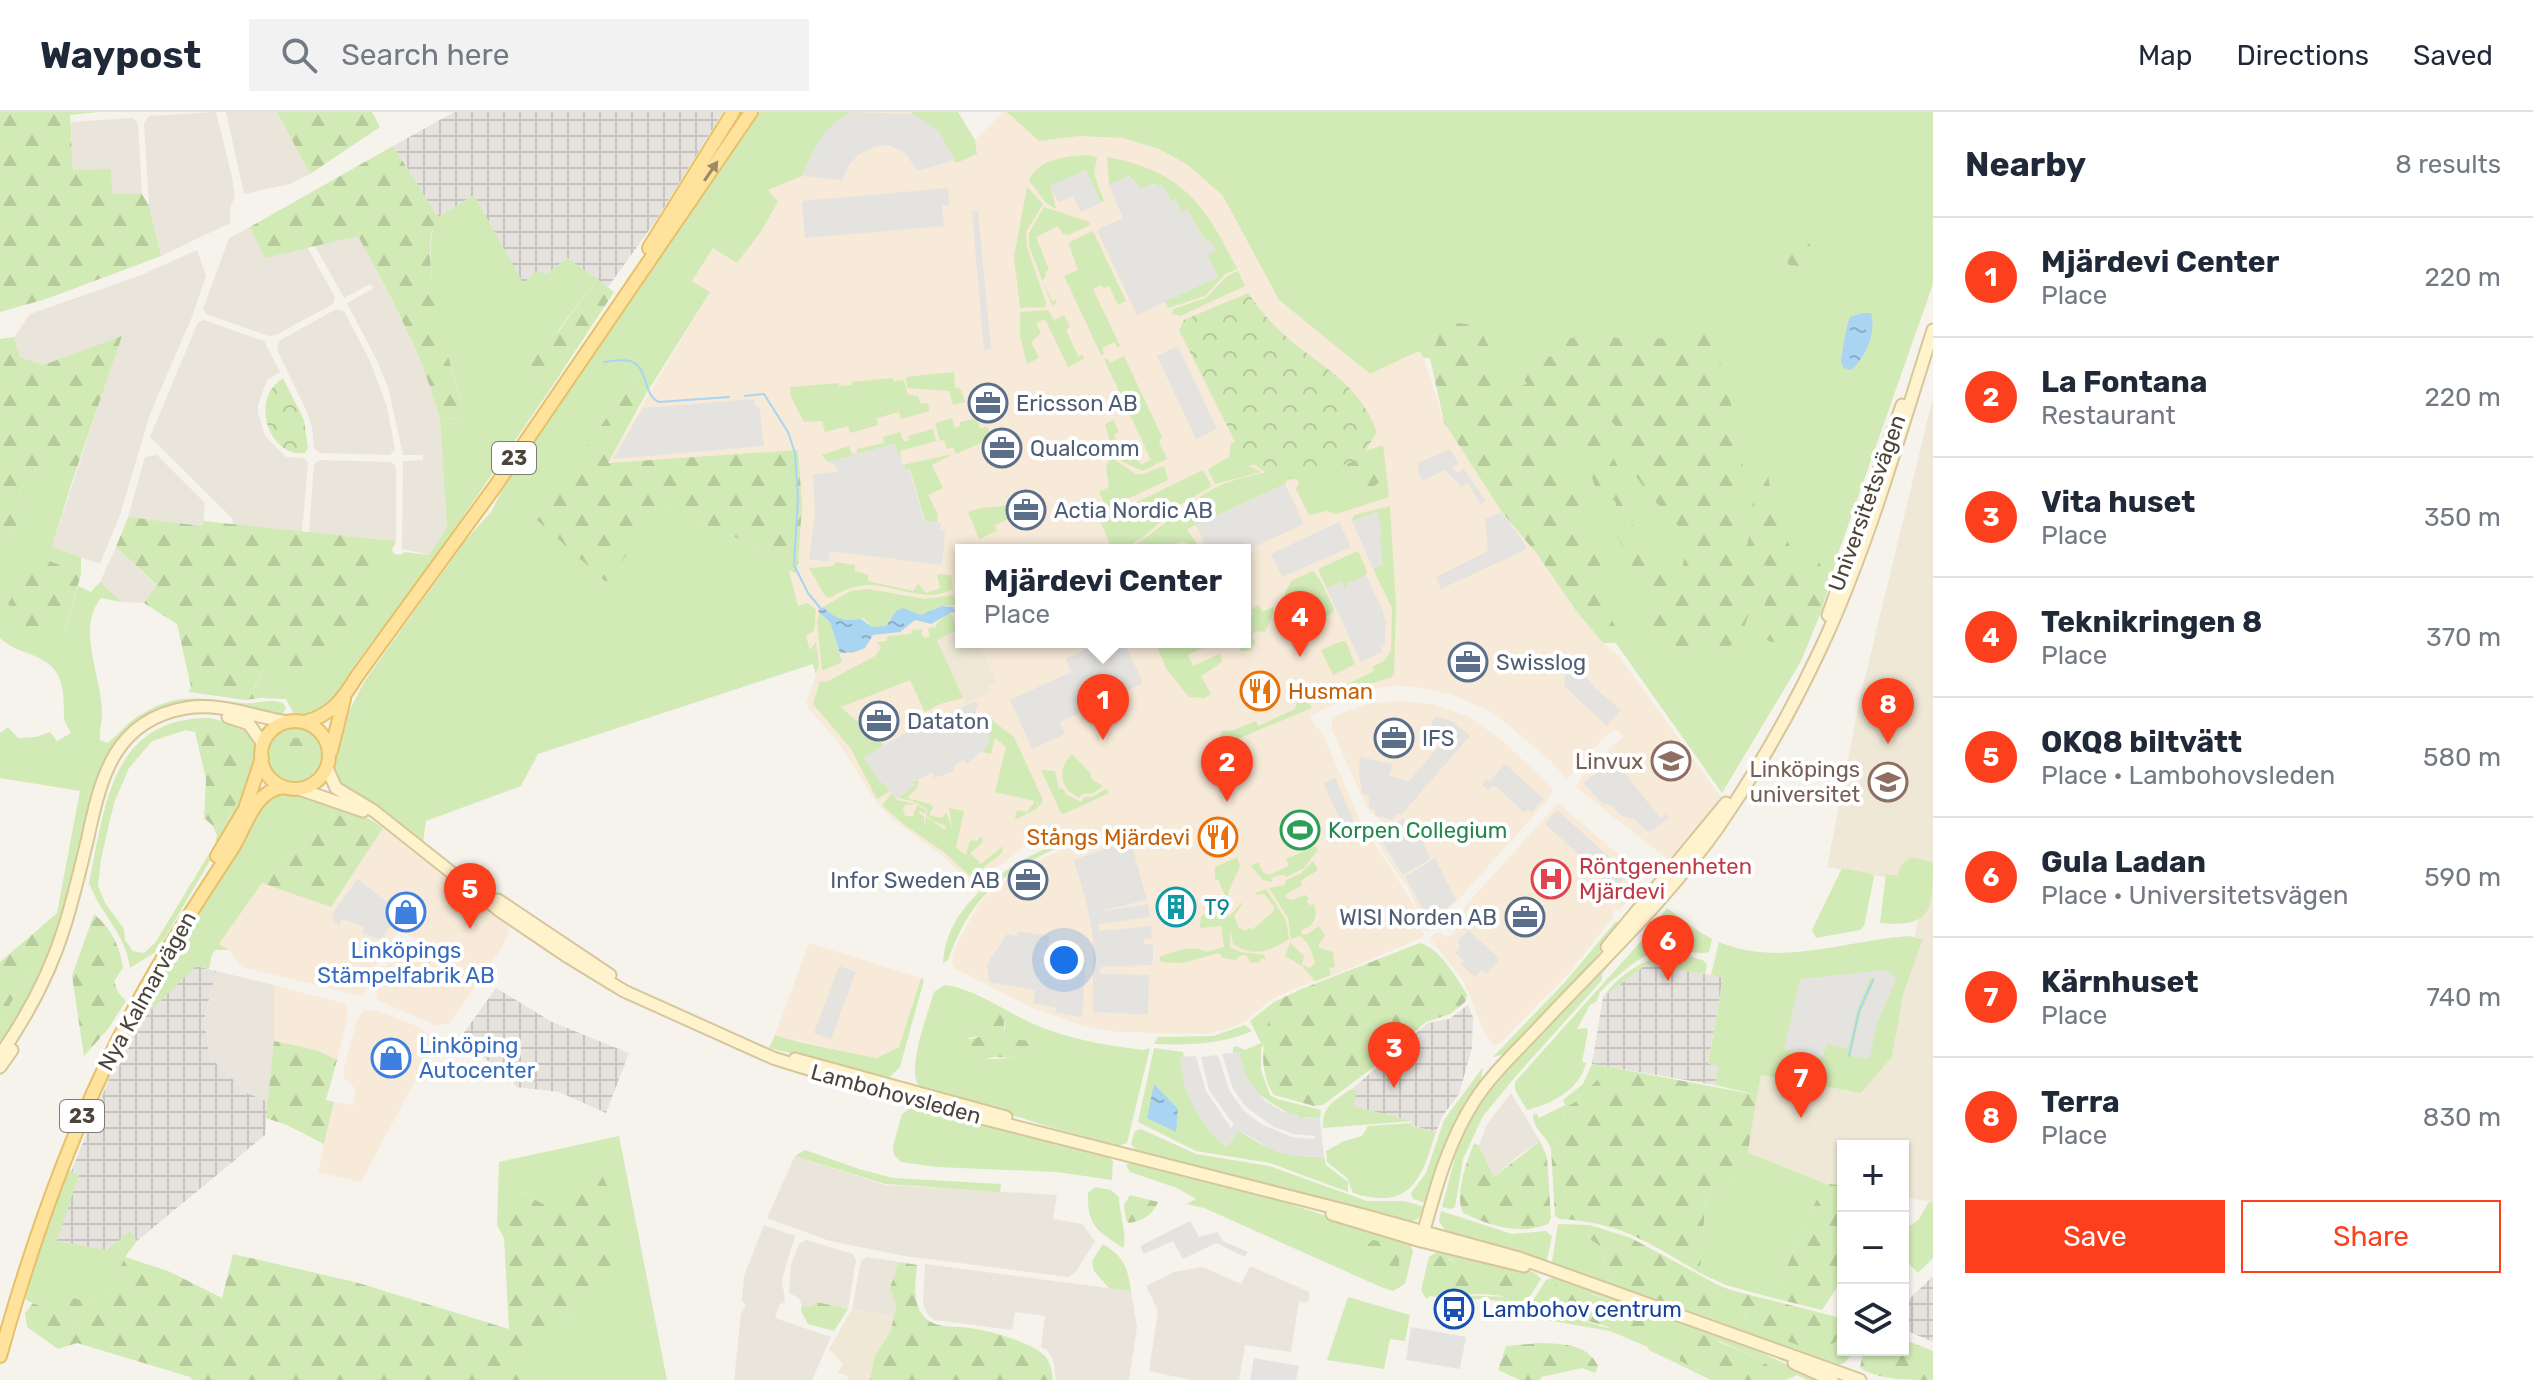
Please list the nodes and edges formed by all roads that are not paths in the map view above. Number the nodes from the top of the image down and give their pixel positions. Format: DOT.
graph roads {
  1 [pos="733,112"];
  2 [pos="751,112"];
  3 [pos="618,303"];
  4 [pos="1933,329"];
  5 [pos="345,696"];
  6 [pos="288,722"];
  7 [pos="304,722"];
  8 [pos="263,751"];
  9 [pos="328,762"];
  10 [pos="284,787"];
  11 [pos="299,789"];
  12 [pos="395,829"];
  13 [pos="0,1055"];
  14 [pos="0,1067"];
  15 [pos="1426,1237"];
  16 [pos="1710,1325"];
  17 [pos="0,1337"];
  18 [pos="0,1356"];
  19 [pos="1832,1380"];
  20 [pos="1860,1380"];
  1 -- 3 [label="main road, 23"];
  3 -- 2 [label="main road, 23, one-way"];
  3 -- 5 [label="main road, 23"];
  4 -- 15 [label="main road, Universitetsvägen"];
  5 -- 7 [label="main road, 23"];
  5 -- 9 [label="main road, 23"];
  6 -- 7 [label="main road, 23"];
  6 -- 8 [label="main road"];
  6 -- 13 [label="main road"];
  7 -- 9 [label="main road"];
  8 -- 10 [label="main road"];
  8 -- 14 [label="main road"];
  8 -- 17 [label="main road, Nya Kalmarvägen / 23"];
  9 -- 11 [label="main road"];
  9 -- 12 [label="main road, Lambohovsleden"];
  10 -- 11 [label="main road"];
  10 -- 18 [label="main road, Nya Kalmarvägen / 23"];
  11 -- 12 [label="main road, Lambohovsleden"];
  12 -- 15 [label="main road, Lambohovsleden"];
  15 -- 16 [label="main road, Lambohovsleden"];
  16 -- 19 [label="main road, Lambohovsleden"];
  16 -- 20 [label="main road, Lambohovsleden"];
}
